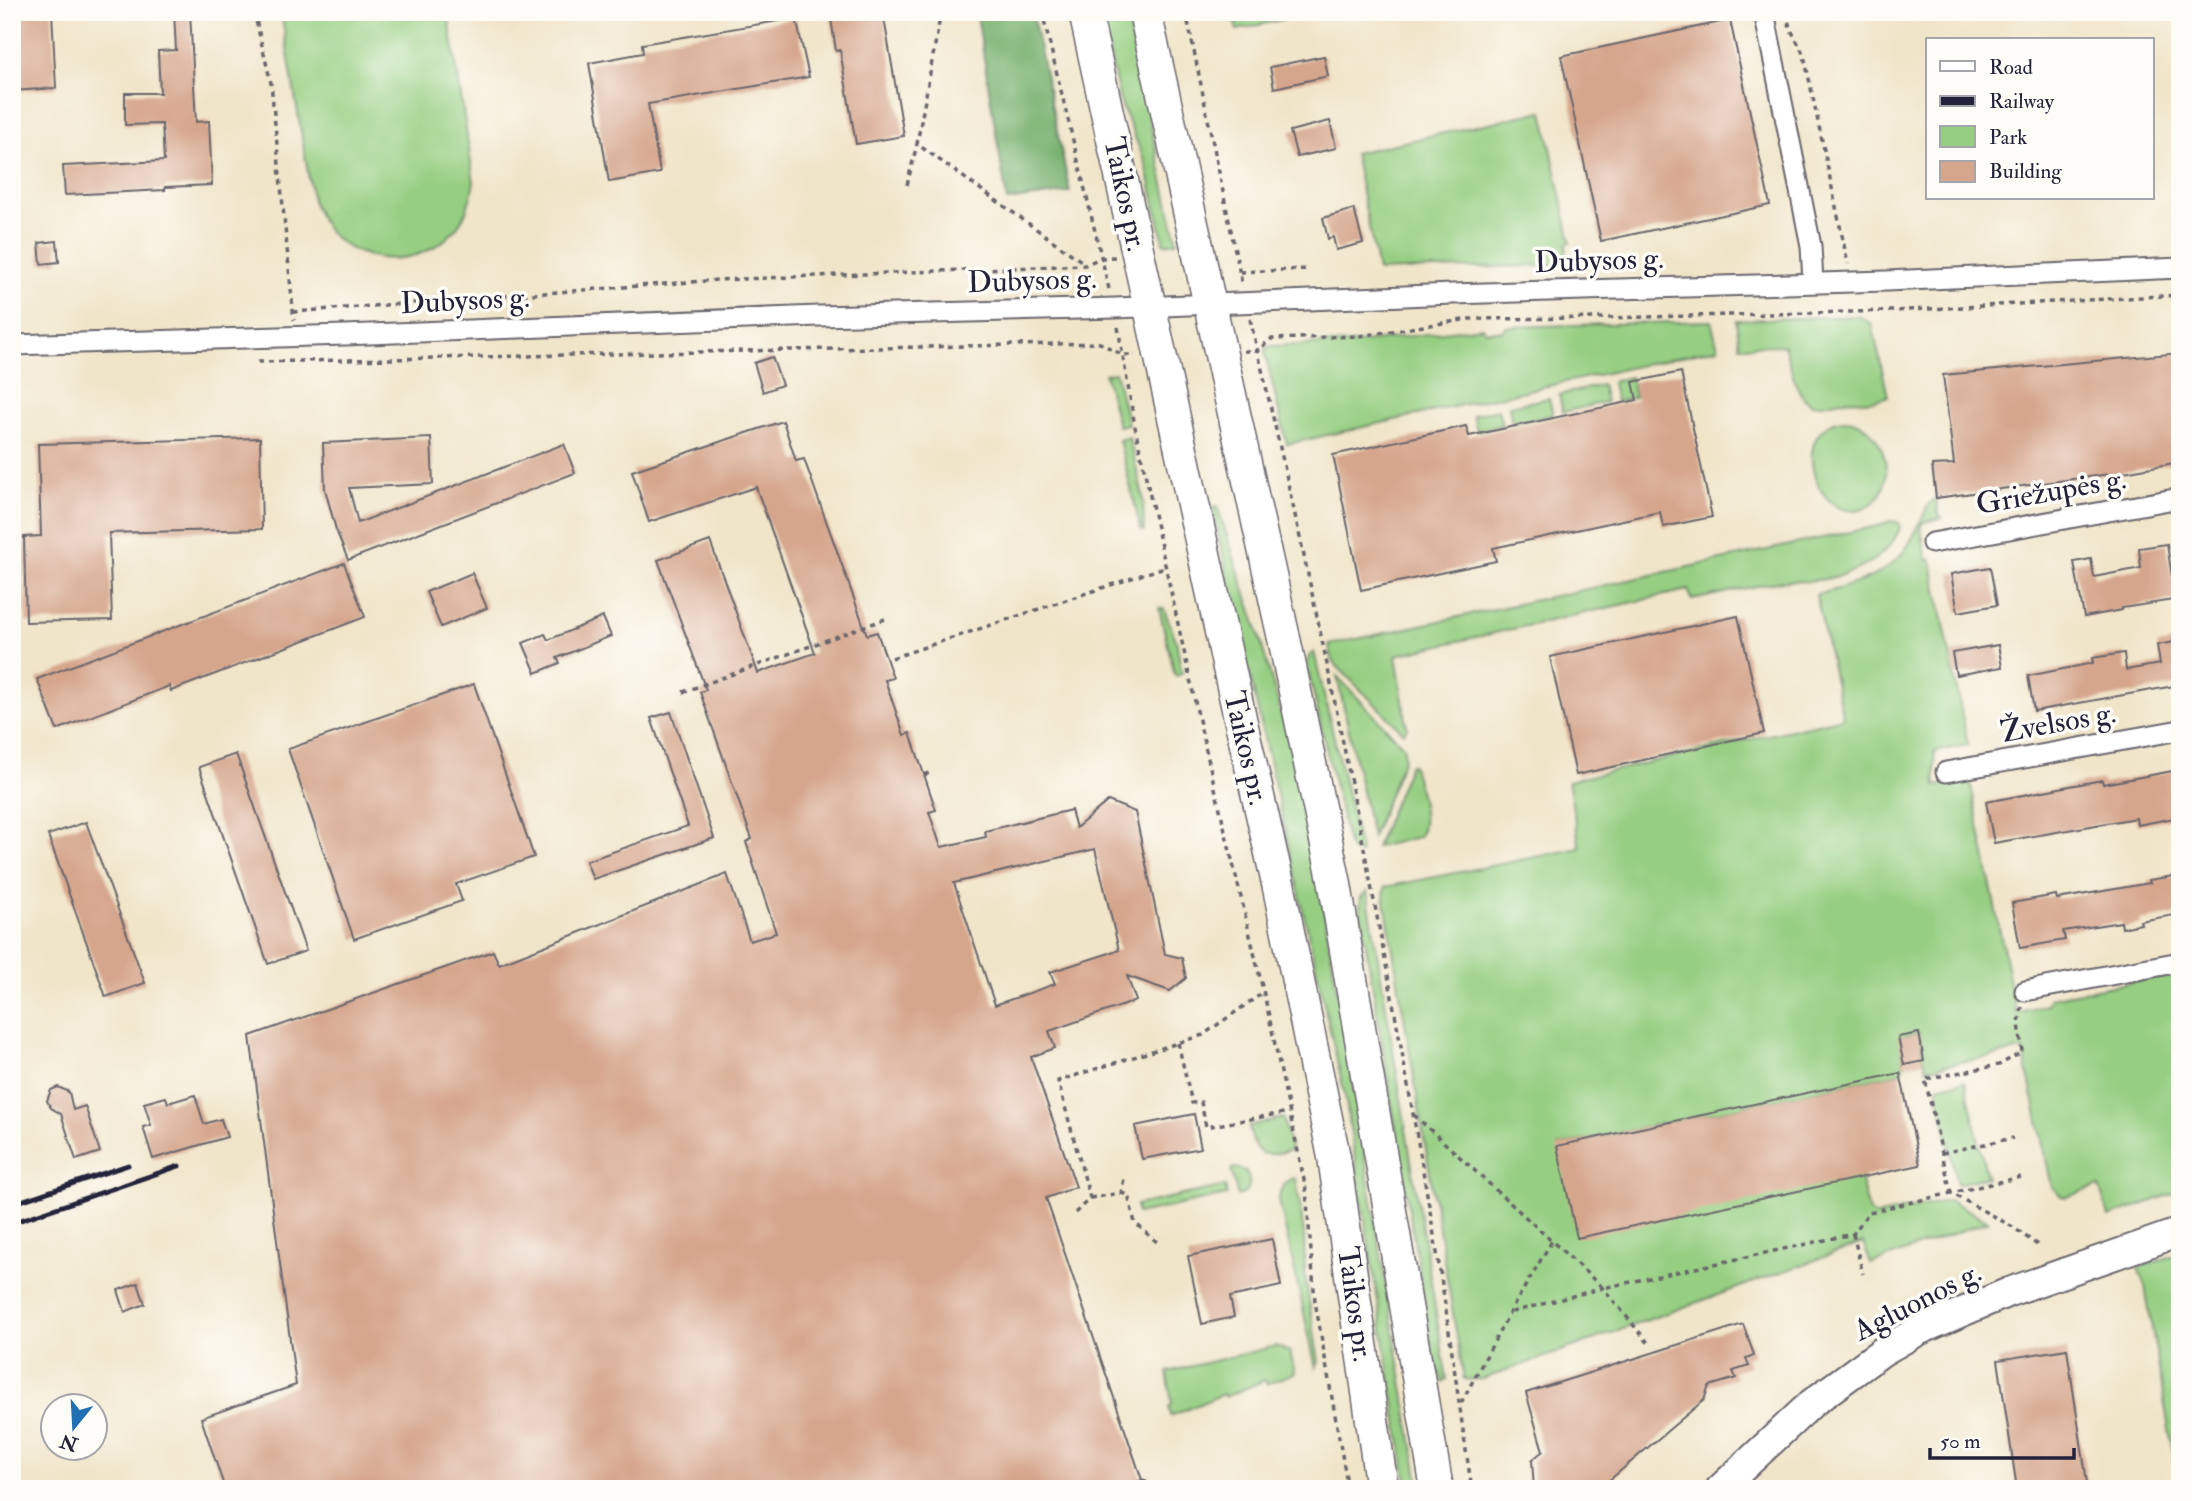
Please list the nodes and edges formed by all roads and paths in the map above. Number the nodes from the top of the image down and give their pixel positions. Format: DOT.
graph roads {
  1 [pos="254,12"];
  2 [pos="941,12"];
  3 [pos="1042,12"];
  4 [pos="1085,12"];
  5 [pos="1145,12"];
  6 [pos="1186,12"];
  7 [pos="1764,12"];
  8 [pos="1786,12"];
  9 [pos="917,144"];
  10 [pos="907,185"];
  11 [pos="1139,256"];
  12 [pos="1198,256"];
  13 [pos="1237,256"];
  14 [pos="1100,258"];
  15 [pos="1847,261"];
  16 [pos="1085,265"];
  17 [pos="2180,268"];
  18 [pos="1308,269"];
  19 [pos="1240,272"];
  20 [pos="1813,282"];
  21 [pos="2180,295"];
  22 [pos="1246,302"];
  23 [pos="1208,303"];
  24 [pos="1150,306"];
  25 [pos="1115,308"];
  26 [pos="293,312"];
  27 [pos="297,336"];
  28 [pos="12,345"];
  29 [pos="1257,351"];
  30 [pos="1143,354"];
  31 [pos="1123,355"];
  32 [pos="258,362"];
  33 [pos="2180,498"];
  34 [pos="1932,543"];
  35 [pos="1166,567"];
  36 [pos="885,620"];
  37 [pos="892,658"];
  38 [pos="683,692"];
  39 [pos="2180,730"];
  40 [pos="932,772"];
  41 [pos="1946,772"];
  42 [pos="924,775"];
  43 [pos="2180,962"];
  44 [pos="2025,991"];
  45 [pos="1264,992"];
  46 [pos="1178,1043"];
  47 [pos="1289,1112"];
  48 [pos="1412,1114"];
  49 [pos="2013,1138"];
  50 [pos="1942,1153"];
  51 [pos="2021,1177"];
  52 [pos="1124,1179"];
  53 [pos="1121,1193"];
  54 [pos="1951,1193"];
  55 [pos="1090,1198"];
  56 [pos="1075,1213"];
  57 [pos="2180,1232"];
  58 [pos="1853,1234"];
  59 [pos="1552,1241"];
  60 [pos="1158,1243"];
  61 [pos="2040,1247"];
  62 [pos="1863,1274"];
  63 [pos="1603,1288"];
  64 [pos="1510,1312"];
  65 [pos="1650,1345"];
  66 [pos="1460,1405"];
  67 [pos="1142,1480"];
  68 [pos="1151,1482"];
  69 [pos="1349,1489"];
  70 [pos="1382,1489"];
  71 [pos="1437,1489"];
  72 [pos="1472,1489"];
  73 [pos="1720,1489"];
  1 -- 26 [label="path"];
  2 -- 9 [label="path"];
  3 -- 14 [label="path"];
  4 -- 11 [label="main road, Taikos pr."];
  5 -- 12 [label="main road, Taikos pr."];
  6 -- 13 [label="path"];
  7 -- 20 [label="street"];
  8 -- 15 [label="path"];
  9 -- 10 [label="path"];
  9 -- 16 [label="path"];
  11 -- 14 [label="path"];
  11 -- 24 [label="main road, Taikos pr."];
  12 -- 13 [label="path"];
  12 -- 23 [label="main road, Taikos pr."];
  13 -- 19 [label="path"];
  14 -- 16 [label="path"];
  14 -- 25 [label="path"];
  16 -- 26 [label="path"];
  17 -- 20 [label="street, Dubysos g."];
  18 -- 19 [label="path"];
  19 -- 22 [label="path"];
  20 -- 22 [label="street, Dubysos g."];
  21 -- 29 [label="path"];
  22 -- 23 [label="street, Dubysos g."];
  22 -- 29 [label="path"];
  23 -- 24 [label="street, Dubysos g."];
  23 -- 71 [label="main road, Taikos pr."];
  24 -- 25 [label="street, Dubysos g."];
  24 -- 70 [label="main road, Taikos pr."];
  25 -- 27 [label="street, Dubysos g."];
  25 -- 31 [label="path"];
  26 -- 27 [label="path"];
  27 -- 28 [label="street, Dubysos g."];
  29 -- 48 [label="path"];
  30 -- 31 [label="path"];
  31 -- 32 [label="path"];
  31 -- 35 [label="path"];
  33 -- 34 [label="street, Griežupės g."];
  35 -- 37 [label="path"];
  35 -- 45 [label="path"];
  36 -- 38 [label="path"];
  39 -- 41 [label="street, Žvelsos g."];
  40 -- 42 [label="path"];
  43 -- 44 [label="street"];
  44 -- 50 [label="path"];
  45 -- 46 [label="path"];
  45 -- 47 [label="path"];
  46 -- 47 [label="path"];
  46 -- 55 [label="path"];
  47 -- 69 [label="path"];
  48 -- 59 [label="path"];
  48 -- 66 [label="path"];
  49 -- 50 [label="path"];
  50 -- 54 [label="path"];
  51 -- 54 [label="path"];
  52 -- 53 [label="path"];
  53 -- 55 [label="path"];
  53 -- 60 [label="path"];
  54 -- 58 [label="path"];
  54 -- 61 [label="path"];
  55 -- 56 [label="path"];
  57 -- 73 [label="main road, Agluonos g."];
  58 -- 62 [label="path"];
  58 -- 63 [label="path"];
  59 -- 63 [label="path"];
  59 -- 64 [label="path"];
  63 -- 64 [label="path"];
  63 -- 65 [label="path"];
  64 -- 66 [label="path"];
  66 -- 72 [label="path"];
  67 -- 68 [label="path"];
}
